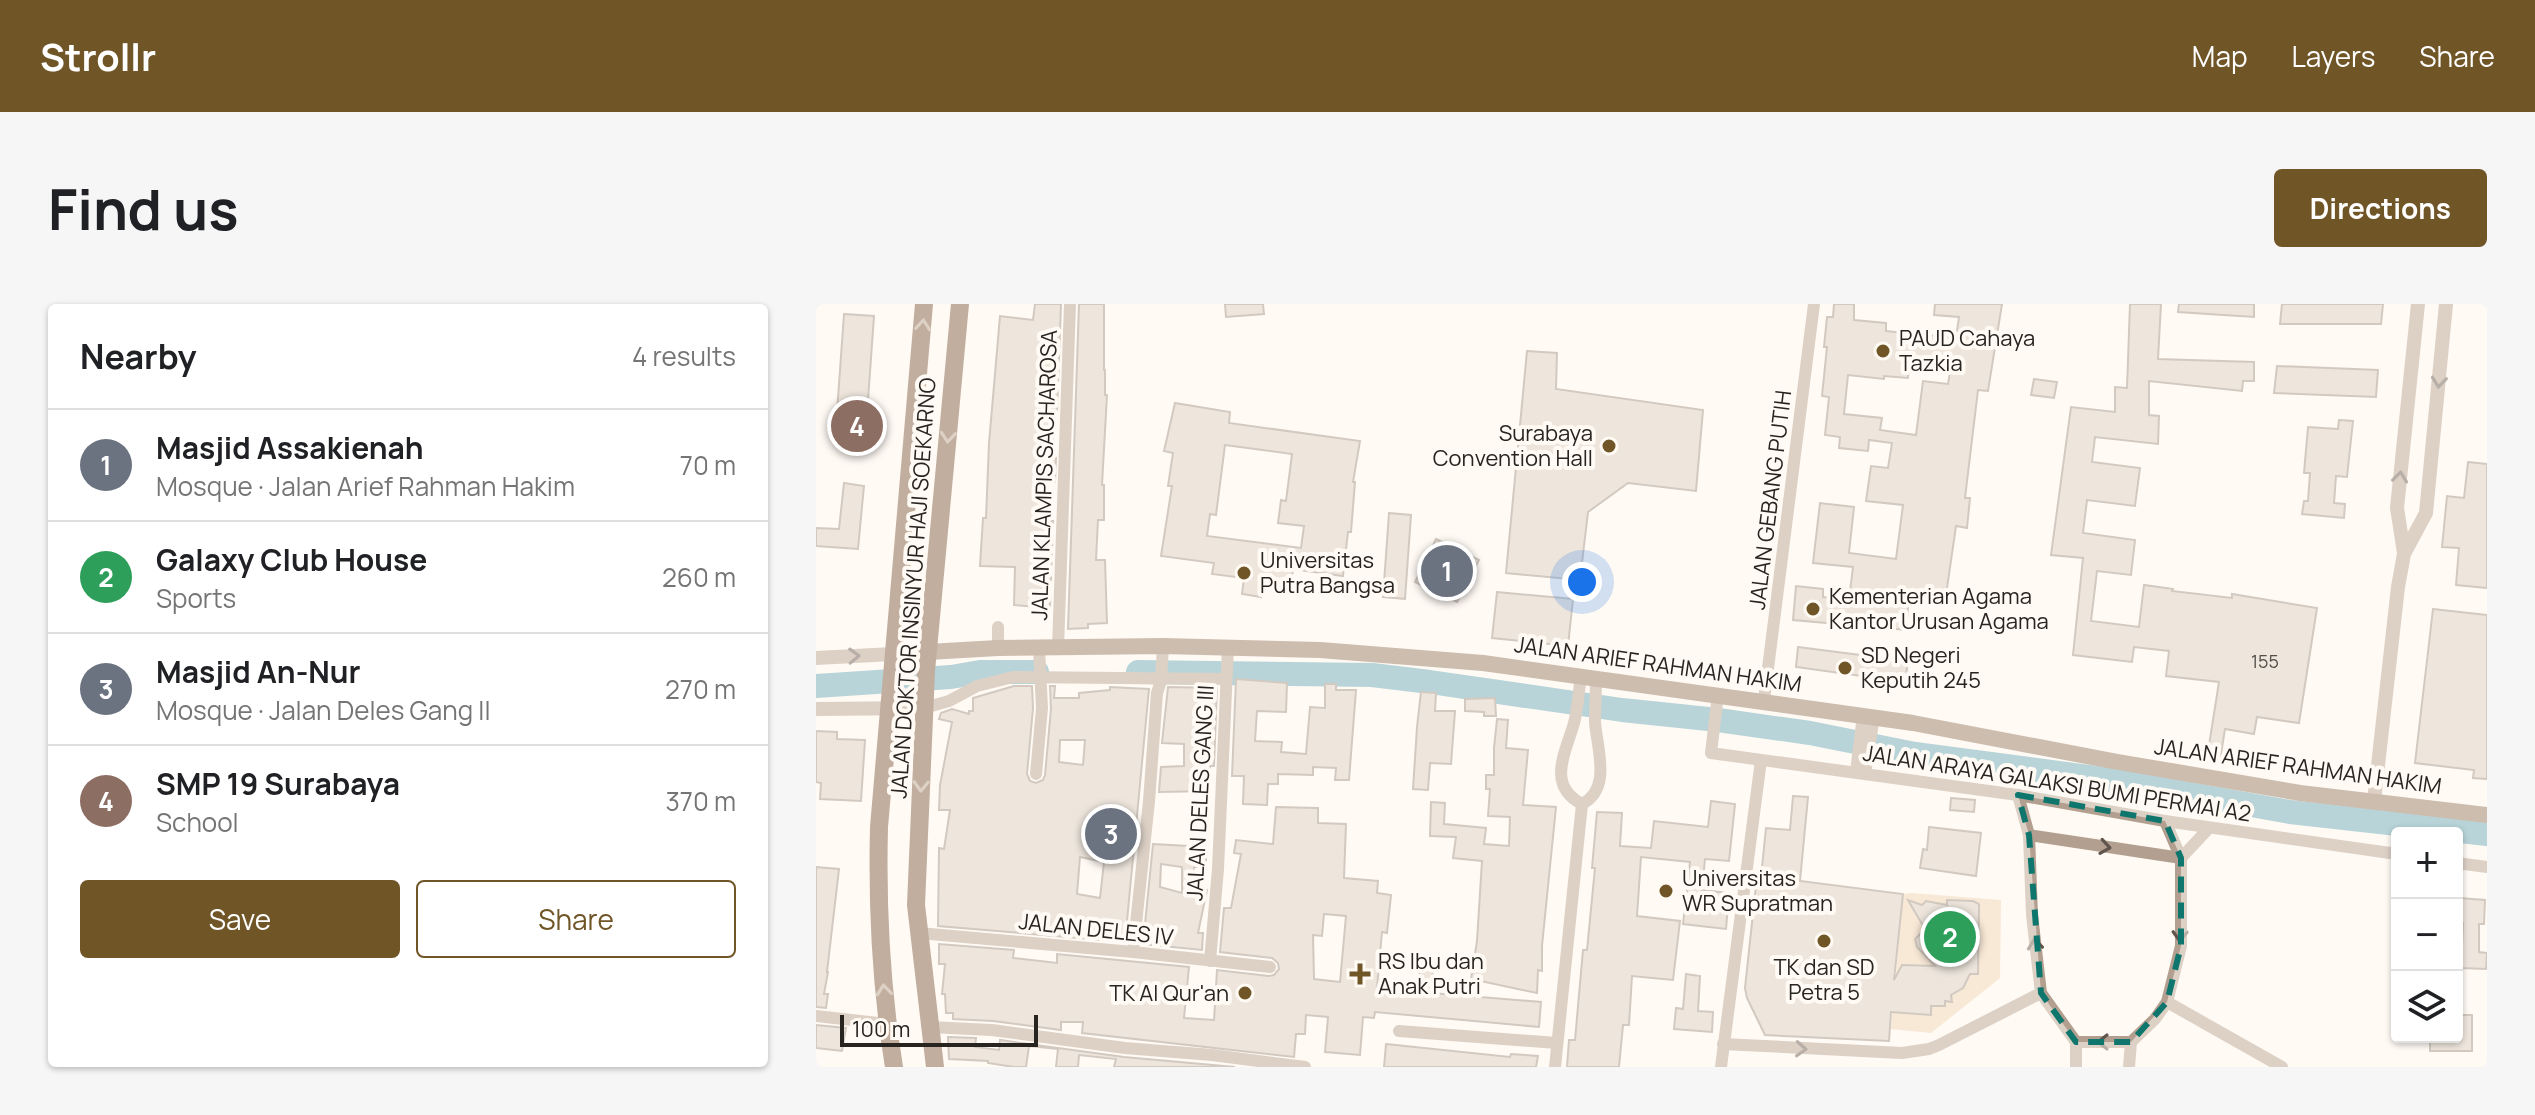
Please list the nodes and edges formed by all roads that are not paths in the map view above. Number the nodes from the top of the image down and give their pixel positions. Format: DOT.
graph roads {
  1 [pos="924,304"];
  2 [pos="960,304"];
  3 [pos="1070,304"];
  4 [pos="1814,304"];
  5 [pos="2418,304"];
  6 [pos="2446,304"];
  7 [pos="2404,554"];
  8 [pos="998,627"];
  9 [pos="998,648"];
  10 [pos="1058,648"];
  11 [pos="1039,652"];
  12 [pos="816,658"];
  13 [pos="928,662"];
  14 [pos="892,663"];
  15 [pos="1162,666"];
  16 [pos="1227,666"];
  17 [pos="1041,675"];
  18 [pos="1589,676"];
  19 [pos="1718,699"];
  20 [pos="1764,700"];
  21 [pos="924,704"];
  22 [pos="888,705"];
  23 [pos="816,709"];
  24 [pos="1868,723"];
  25 [pos="1572,727"];
  26 [pos="1596,729"];
  27 [pos="1761,760"];
  28 [pos="1861,766"];
  29 [pos="1036,774"];
  30 [pos="2018,795"];
  31 [pos="2374,801"];
  32 [pos="1582,804"];
  33 [pos="2487,815"];
  34 [pos="2165,821"];
  35 [pos="2209,828"];
  36 [pos="2029,835"];
  37 [pos="2391,853"];
  38 [pos="2181,858"];
  39 [pos="2463,864"];
  40 [pos="2487,867"];
  41 [pos="919,933"];
  42 [pos="1133,952"];
  43 [pos="1210,961"];
  44 [pos="1270,967"];
  45 [pos="2041,993"];
  46 [pos="2167,1002"];
  47 [pos="816,1016"];
  48 [pos="887,1024"];
  49 [pos="929,1027"];
  50 [pos="1399,1031"];
  51 [pos="2076,1042"];
  52 [pos="2131,1042"];
  53 [pos="1557,1043"];
  54 [pos="1723,1044"];
  55 [pos="1902,1060"];
  56 [pos="894,1067"];
  57 [pos="935,1067"];
  58 [pos="1305,1067"];
  59 [pos="1555,1067"];
  60 [pos="1721,1067"];
  61 [pos="2076,1067"];
  62 [pos="2129,1067"];
  63 [pos="2282,1067"];
  14 -- 1 [label="main road, JALAN DOKTOR INSINYUR HAJI SOEKARNO, one-way"];
  2 -- 13 [label="main road, JALAN DOKTOR INSINYUR HAJI SOEKARNO, one-way"];
  3 -- 10 [label="street, JALAN KLAMPIS SACHAROSA"];
  4 -- 20 [label="street, JALAN GEBANG PUTIH"];
  7 -- 5 [label="street, one-way"];
  6 -- 7 [label="street, one-way"];
  7 -- 31 [label="street"];
  8 -- 9 [label="street"];
  9 -- 11 [label="main road, JALAN ARIEF RAHMAN HAKIM"];
  9 -- 13 [label="main road, JALAN ARIEF RAHMAN HAKIM"];
  10 -- 11 [label="main road, JALAN ARIEF RAHMAN HAKIM"];
  10 -- 15 [label="main road, JALAN ARIEF RAHMAN HAKIM"];
  11 -- 17 [label="street"];
  12 -- 14 [label="street, JALAN ARIEF RAHMAN HAKIM, one-way"];
  13 -- 14 [label="main road, JALAN ARIEF RAHMAN HAKIM"];
  13 -- 21 [label="main road, JALAN DOKTOR INSINYUR HAJI SOEKARNO"];
  14 -- 22 [label="main road, JALAN DOKTOR INSINYUR HAJI SOEKARNO"];
  15 -- 16 [label="main road, JALAN ARIEF RAHMAN HAKIM"];
  15 -- 16 [label="street"];
  15 -- 17 [label="street"];
  15 -- 42 [label="street"];
  16 -- 18 [label="main road, JALAN ARIEF RAHMAN HAKIM"];
  16 -- 43 [label="street, JALAN DELES GANG III"];
  17 -- 21 [label="street"];
  17 -- 29 [label="street"];
  18 -- 19 [label="main road, JALAN ARIEF RAHMAN HAKIM"];
  18 -- 25 [label="street"];
  18 -- 26 [label="street"];
  19 -- 20 [label="main road, JALAN ARIEF RAHMAN HAKIM"];
  19 -- 27 [label="street, JALAN ARAYA GALAKSI BUMI PERMAI A2"];
  20 -- 24 [label="main road, JALAN ARIEF RAHMAN HAKIM"];
  21 -- 22 [label="street"];
  21 -- 41 [label="main road, JALAN DOKTOR INSINYUR HAJI SOEKARNO, one-way"];
  22 -- 23 [label="street"];
  48 -- 22 [label="main road, JALAN DOKTOR INSINYUR HAJI SOEKARNO, one-way"];
  24 -- 28 [label="street"];
  24 -- 31 [label="main road, JALAN ARIEF RAHMAN HAKIM"];
  25 -- 26 [label="street"];
  25 -- 32 [label="street"];
  26 -- 32 [label="street"];
  27 -- 28 [label="street, JALAN ARAYA GALAKSI BUMI PERMAI A2"];
  27 -- 54 [label="street"];
  28 -- 30 [label="street, JALAN ARAYA GALAKSI BUMI PERMAI A2"];
  30 -- 34 [label="street, JALAN ARAYA GALAKSI BUMI PERMAI A2"];
  30 -- 36 [label="street"];
  31 -- 33 [label="main road, JALAN ARIEF RAHMAN HAKIM"];
  32 -- 53 [label="street"];
  34 -- 35 [label="street, JALAN ARAYA GALAKSI BUMI PERMAI A2"];
  34 -- 38 [label="street"];
  35 -- 37 [label="street, JALAN ARAYA GALAKSI BUMI PERMAI A2"];
  35 -- 38 [label="street"];
  36 -- 38 [label="street, one-way"];
  45 -- 36 [label="street, one-way"];
  38 -- 46 [label="street, one-way"];
  39 -- 40 [label="street"];
  41 -- 42 [label="street, JALAN DELES IV"];
  41 -- 49 [label="main road, JALAN DOKTOR INSINYUR HAJI SOEKARNO"];
  42 -- 43 [label="street, JALAN DELES IV"];
  43 -- 44 [label="street, JALAN DELES IV"];
  45 -- 51 [label="street"];
  45 -- 55 [label="street"];
  46 -- 52 [label="street"];
  46 -- 63 [label="street"];
  47 -- 48 [label="street"];
  48 -- 56 [label="main road, JALAN DOKTOR INSINYUR HAJI SOEKARNO"];
  49 -- 57 [label="main road, JALAN DOKTOR INSINYUR HAJI SOEKARNO"];
  49 -- 58 [label="street"];
  50 -- 53 [label="street"];
  52 -- 51 [label="street, one-way"];
  51 -- 61 [label="street"];
  52 -- 62 [label="street"];
  53 -- 59 [label="street"];
  54 -- 55 [label="street, one-way"];
  54 -- 60 [label="street"];
}
